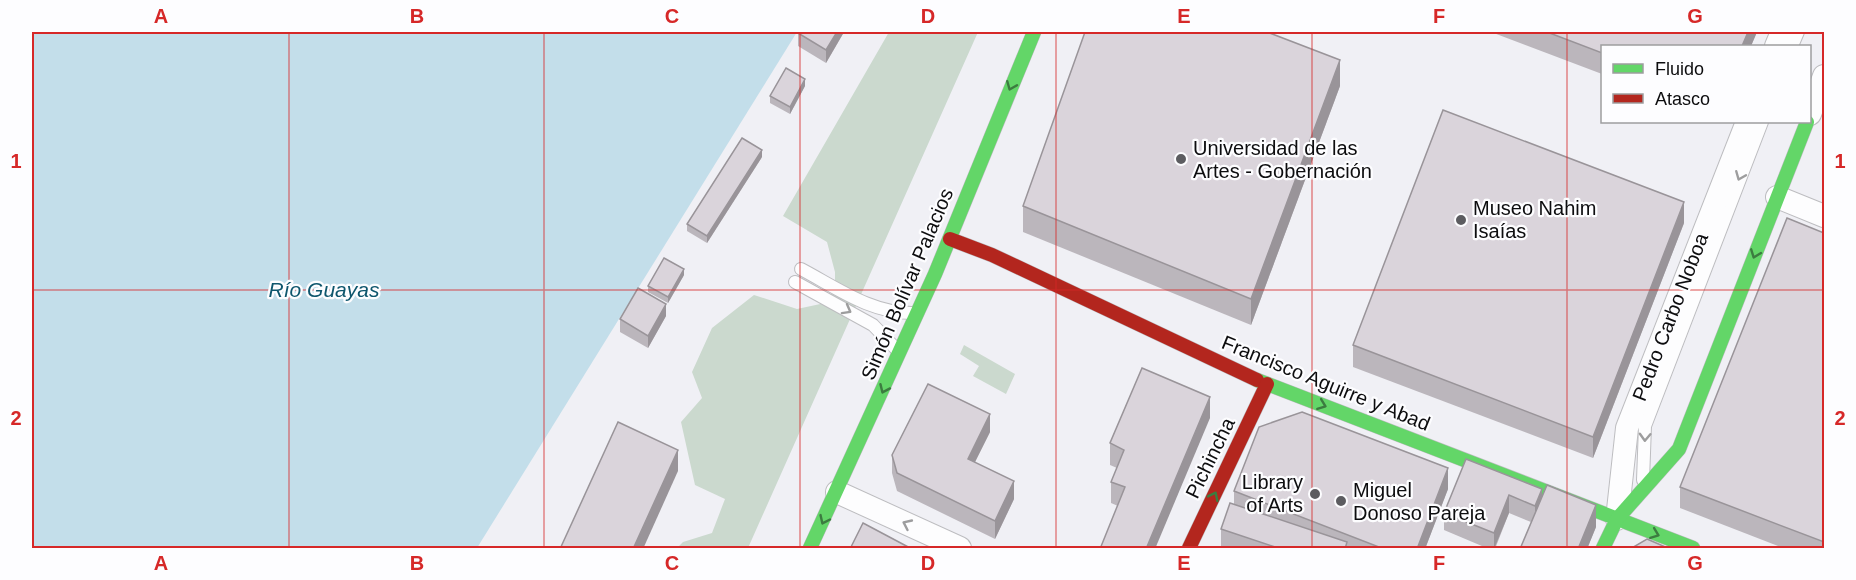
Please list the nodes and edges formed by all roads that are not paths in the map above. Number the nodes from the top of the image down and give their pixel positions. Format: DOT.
graph roads {
  1 [pos="1034,32"];
  2 [pos="1824,76"];
  3 [pos="1811,109"];
  4 [pos="1747,123"];
  5 [pos="1762,123"];
  6 [pos="1807,123"];
  7 [pos="1778,197"];
  8 [pos="1824,216"];
  9 [pos="950,239"];
  10 [pos="801,269"];
  11 [pos="795,282"];
  12 [pos="918,313"];
  13 [pos="900,354"];
  14 [pos="1267,384"];
  15 [pos="1643,487"];
  16 [pos="837,492"];
  17 [pos="1623,525"];
  18 [pos="810,549"];
  19 [pos="960,549"];
  20 [pos="1188,549"];
  21 [pos="1604,549"];
  22 [pos="1693,549"];
  1 -- 9 [label="street, Simón Bolívar Palacios, one-way"];
  2 -- 3 [label="street"];
  4 -- 17 [label="street, Pedro Carbo Noboa"];
  5 -- 15 [label="lane, Pedro Carbo Noboa, one-way"];
  6 -- 7 [label="street, Pedro Carbo Noboa"];
  7 -- 8 [label="street"];
  7 -- 15 [label="street, Pedro Carbo Noboa, one-way"];
  9 -- 12 [label="street, Simón Bolívar Palacios"];
  9 -- 14 [label="street, Francisco Aguirre y Abad"];
  10 -- 12 [label="lane"];
  11 -- 13 [label="lane, one-way"];
  12 -- 13 [label="street, Simón Bolívar Palacios"];
  13 -- 16 [label="street, Simón Bolívar Palacios, one-way"];
  14 -- 17 [label="street, Francisco Aguirre y Abad, one-way"];
  20 -- 14 [label="street, Pichincha, one-way"];
  15 -- 17 [label="street, Pedro Carbo Noboa"];
  16 -- 18 [label="street, Simón Bolívar Palacios, one-way"];
  19 -- 16 [label="street, one-way"];
  17 -- 21 [label="street, Pedro Carbo Noboa"];
  17 -- 22 [label="street, Francisco Aguirre y Abad, one-way"];
}
